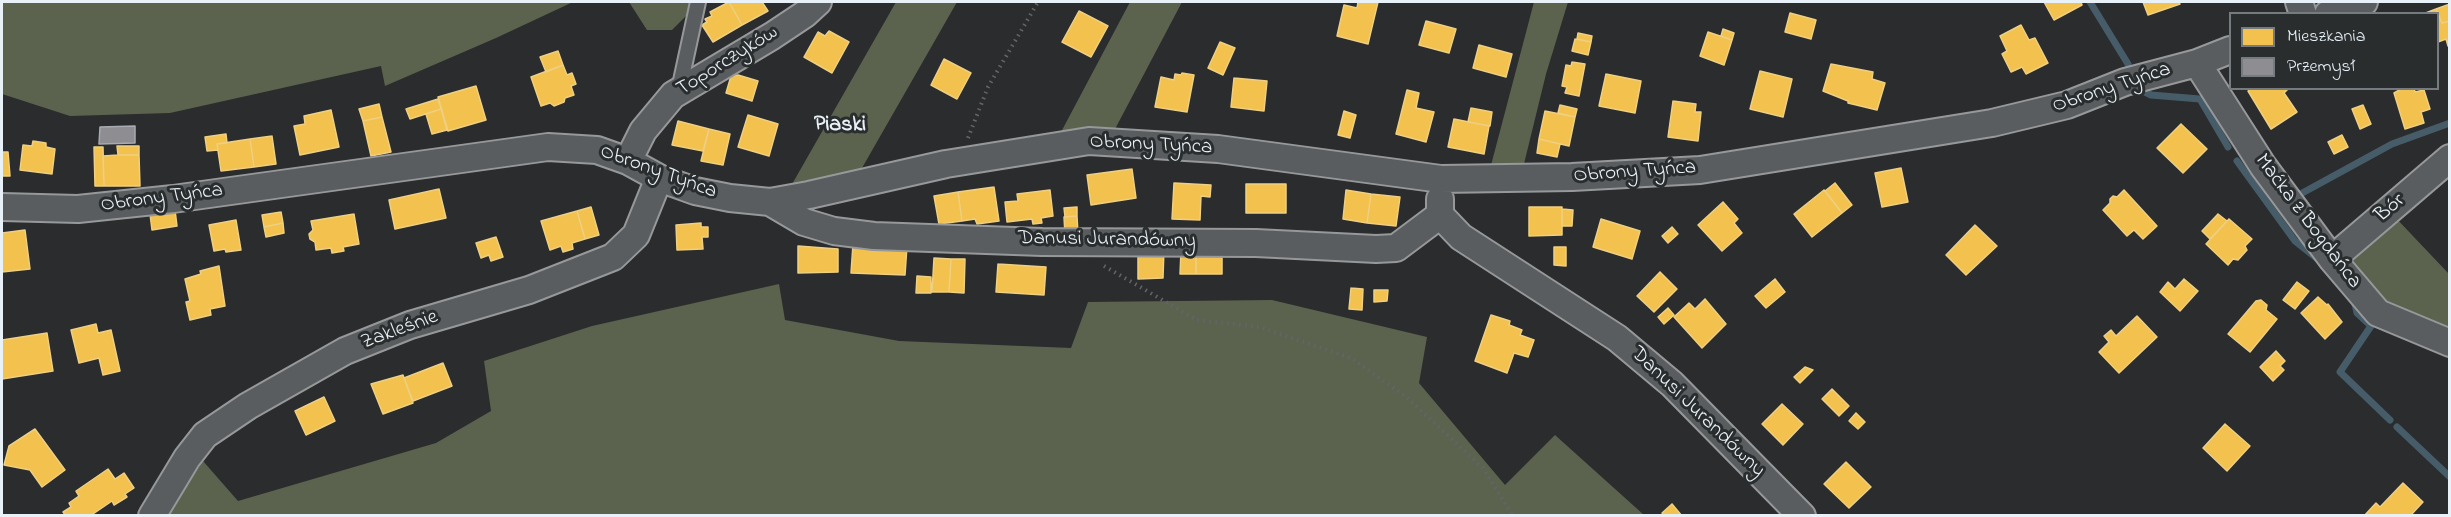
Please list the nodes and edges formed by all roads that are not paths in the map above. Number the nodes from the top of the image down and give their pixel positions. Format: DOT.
graph roads {
  1 [pos="698,2"];
  2 [pos="818,2"];
  3 [pos="2364,2"];
  4 [pos="2334,12"];
  5 [pos="2229,50"];
  6 [pos="2197,63"];
  7 [pos="679,90"];
  8 [pos="2450,158"];
  9 [pos="628,161"];
  10 [pos="659,178"];
  11 [pos="1441,179"];
  12 [pos="770,202"];
  13 [pos="2,207"];
  14 [pos="1440,215"];
  15 [pos="2332,259"];
  16 [pos="2450,343"];
  17 [pos="152,516"];
  18 [pos="1802,516"];
  1 -- 7 [label="lane"];
  2 -- 7 [label="street, Toporczyków"];
  3 -- 4 [label="street"];
  5 -- 6 [label="street, Obrony Tyńca"];
  6 -- 11 [label="street, Obrony Tyńca"];
  6 -- 15 [label="street, Maćka z Bogdańca"];
  7 -- 9 [label="street, Toporczyków"];
  8 -- 15 [label="street, Bór"];
  9 -- 10 [label="street, Obrony Tyńca"];
  9 -- 13 [label="street, Obrony Tyńca"];
  10 -- 12 [label="street, Obrony Tyńca"];
  10 -- 17 [label="street, Zakleśnie"];
  11 -- 12 [label="street, Obrony Tyńca"];
  11 -- 14 [label="street"];
  12 -- 14 [label="street, Danusi Jurandówny"];
  14 -- 18 [label="street, Danusi Jurandówny"];
  15 -- 16 [label="street, Maćka z Bogdańca"];
}
